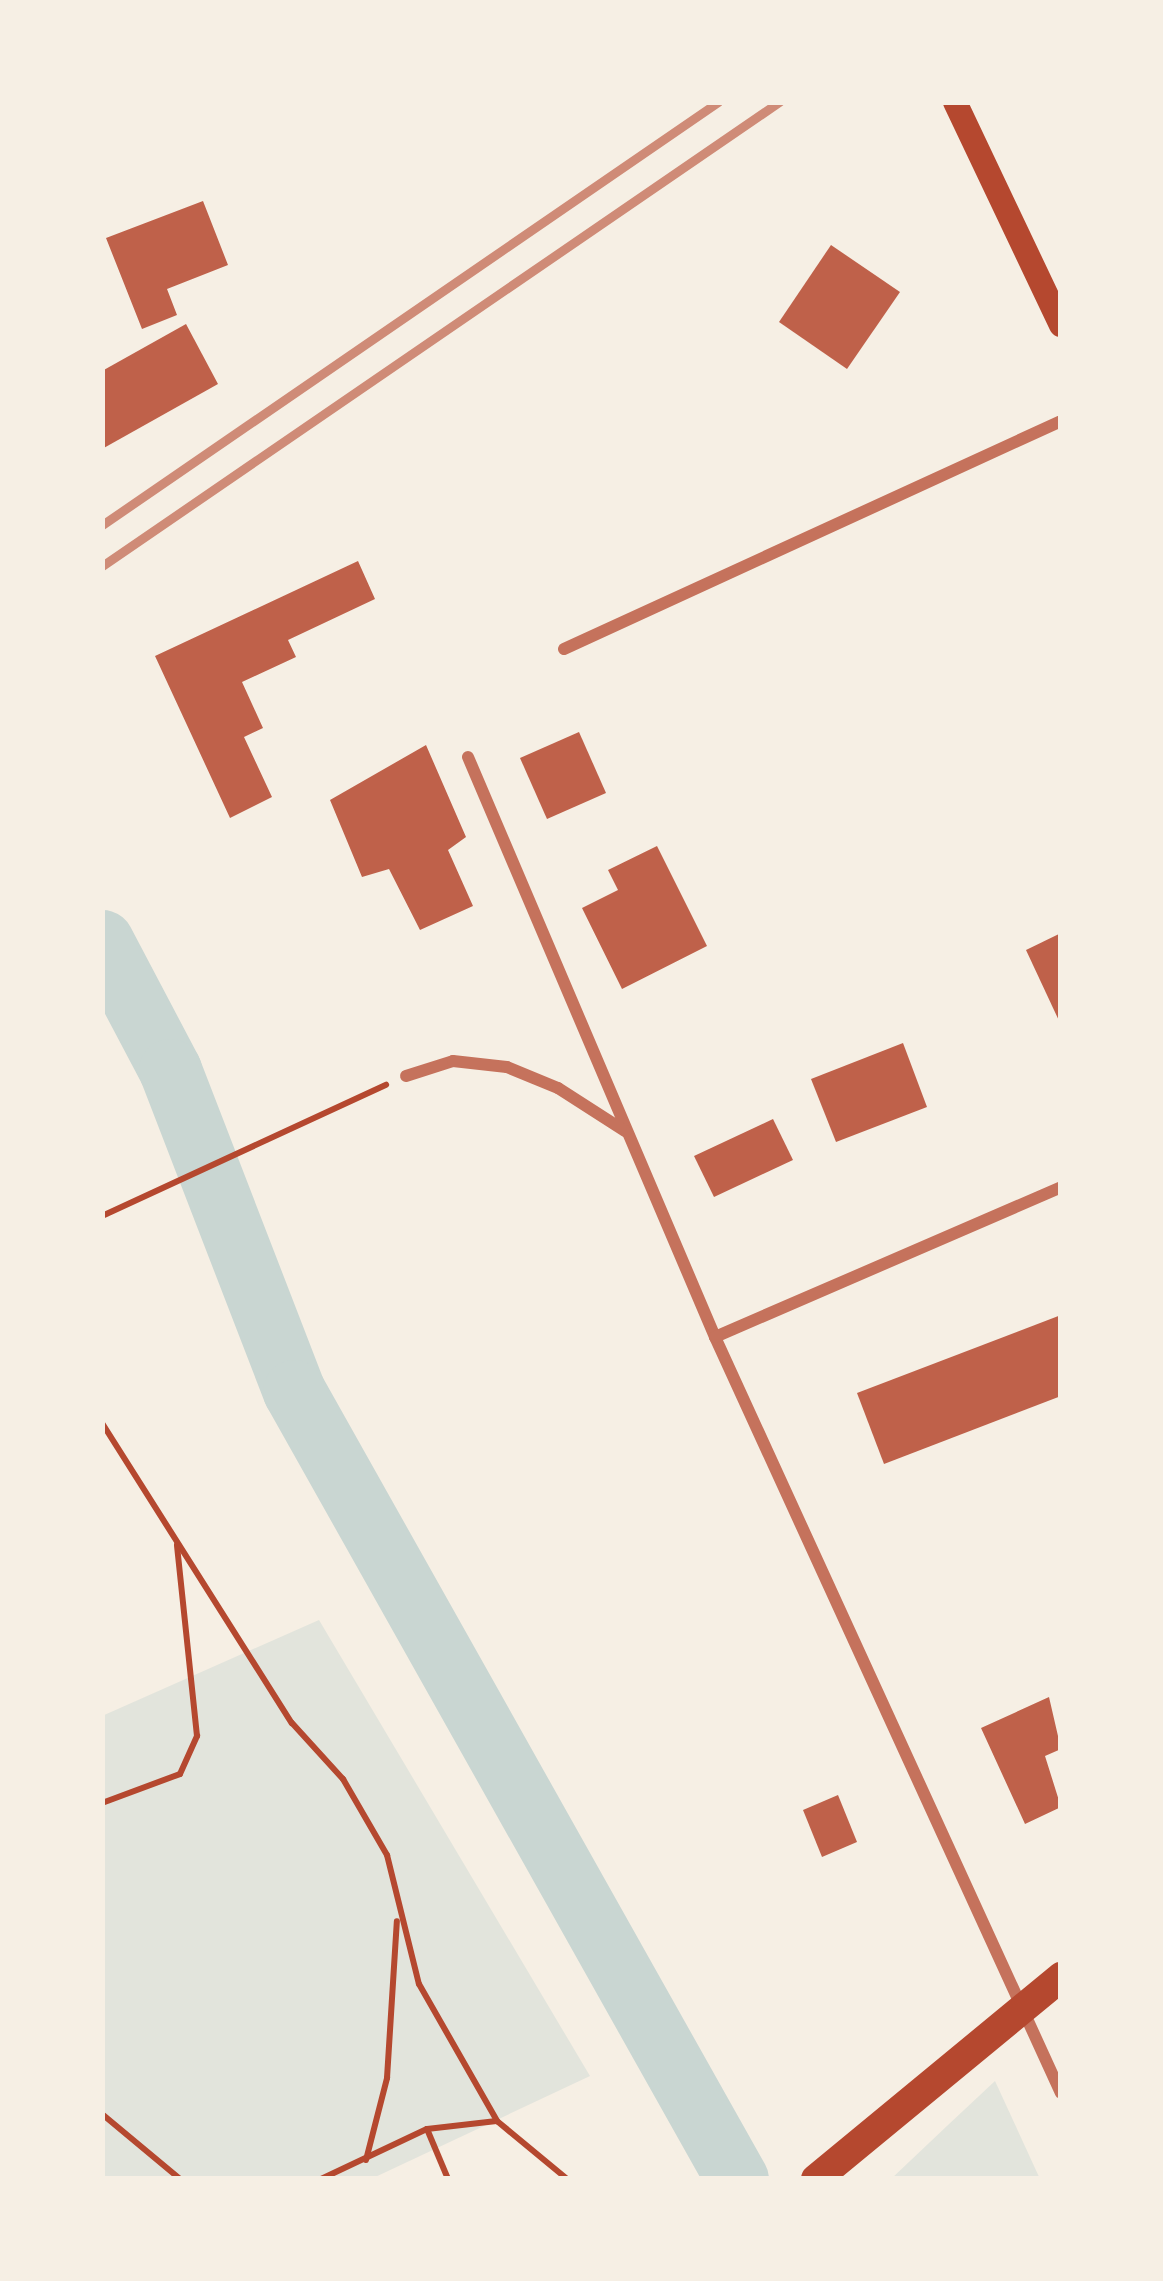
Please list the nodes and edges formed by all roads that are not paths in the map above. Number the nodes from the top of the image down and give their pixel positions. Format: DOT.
graph roads {
  1 [pos="955,102"];
  2 [pos="1061,326"];
  3 [pos="1061,421"];
  4 [pos="564,649"];
  5 [pos="468,757"];
  6 [pos="406,1076"];
  7 [pos="626,1132"];
  8 [pos="1061,1187"];
  9 [pos="716,1336"];
  10 [pos="1061,1977"];
  11 [pos="1022,2006"];
  12 [pos="1061,2093"];
  13 [pos="816,2179"];
  1 -- 2 [label="main road"];
  3 -- 4 [label="street"];
  5 -- 7 [label="street"];
  6 -- 7 [label="street"];
  7 -- 9 [label="street"];
  8 -- 9 [label="street"];
  9 -- 11 [label="street"];
  10 -- 11 [label="main road"];
  11 -- 12 [label="street"];
  11 -- 13 [label="main road"];
}
